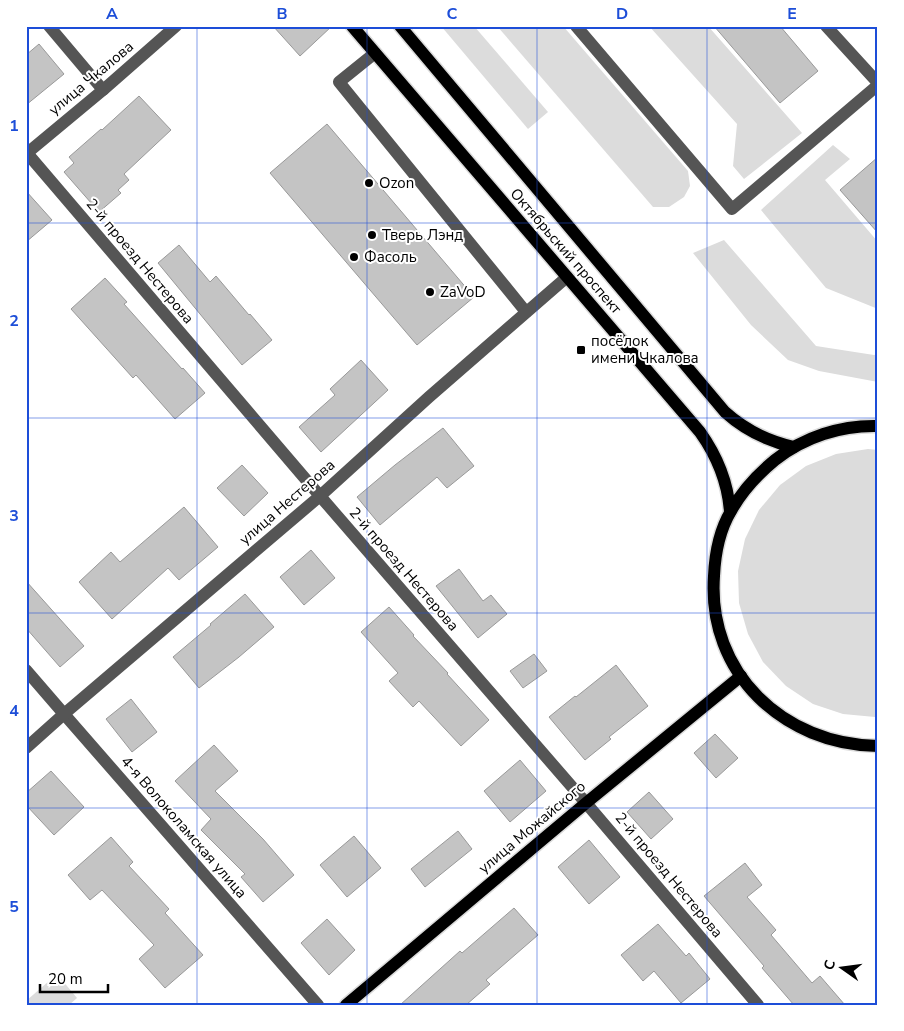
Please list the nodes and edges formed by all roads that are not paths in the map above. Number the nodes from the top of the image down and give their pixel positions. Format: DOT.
graph roads {
  1 [pos="49,26"];
  2 [pos="176,26"];
  3 [pos="352,26"];
  4 [pos="400,26"];
  5 [pos="576,26"];
  6 [pos="826,26"];
  7 [pos="375,53"];
  8 [pos="878,84"];
  9 [pos="103,90"];
  10 [pos="26,153"];
  11 [pos="567,277"];
  12 [pos="526,312"];
  13 [pos="878,426"];
  14 [pos="794,447"];
  15 [pos="320,496"];
  16 [pos="730,512"];
  17 [pos="26,670"];
  18 [pos="741,676"];
  19 [pos="64,714"];
  20 [pos="878,746"];
  21 [pos="26,748"];
  22 [pos="586,803"];
  23 [pos="318,1005"];
  24 [pos="346,1005"];
  25 [pos="758,1005"];
  1 -- 9 [label="street"];
  2 -- 9 [label="street, улица Чкалова"];
  3 -- 7 [label="main road, Октябрьский проспект"];
  4 -- 14 [label="main road, Октябрьский проспект"];
  5 -- 8 [label="street"];
  6 -- 8 [label="street"];
  7 -- 11 [label="main road, Октябрьский проспект"];
  7 -- 12 [label="street"];
  9 -- 10 [label="street, улица Чкалова"];
  10 -- 15 [label="street, 2-й проезд Нестерова"];
  11 -- 12 [label="street, улица Нестерова"];
  11 -- 16 [label="main road, Октябрьский проспект"];
  12 -- 15 [label="street, улица Нестерова"];
  13 -- 14 [label="main road"];
  14 -- 16 [label="main road"];
  15 -- 19 [label="street, улица Нестерова"];
  15 -- 22 [label="street, 2-й проезд Нестерова"];
  16 -- 18 [label="main road"];
  17 -- 19 [label="street, 4-я Волоколамская улица"];
  18 -- 20 [label="main road"];
  18 -- 22 [label="main road, улица Можайского"];
  19 -- 21 [label="street, улица Нестерова"];
  19 -- 23 [label="street, 4-я Волоколамская улица"];
  22 -- 24 [label="main road, улица Можайского"];
  22 -- 25 [label="street, 2-й проезд Нестерова"];
}
